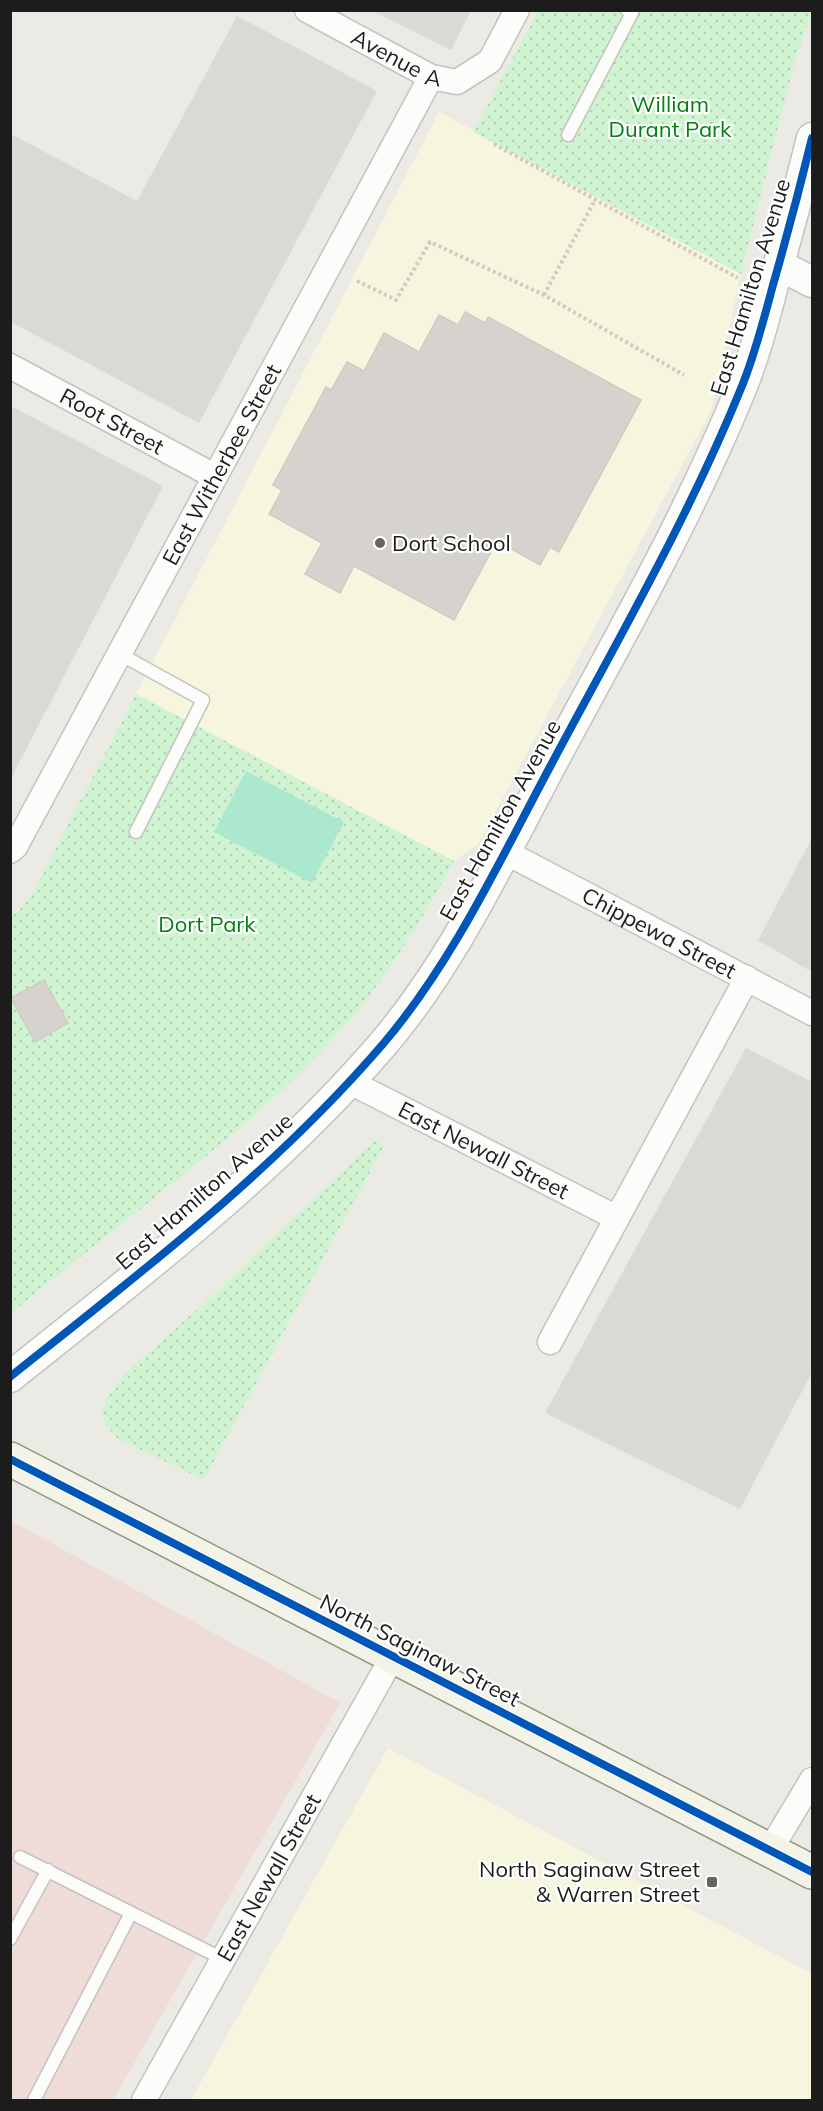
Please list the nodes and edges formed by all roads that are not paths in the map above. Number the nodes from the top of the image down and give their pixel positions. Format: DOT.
graph roads {
  1 [pos="307,10"];
  2 [pos="517,10"];
  3 [pos="627,10"];
  4 [pos="431,77"];
  5 [pos="568,135"];
  6 [pos="813,138"];
  7 [pos="779,265"];
  8 [pos="813,282"];
  9 [pos="10,366"];
  10 [pos="214,476"];
  11 [pos="118,653"];
  12 [pos="136,832"];
  13 [pos="10,851"];
  14 [pos="505,852"];
  15 [pos="747,978"];
  16 [pos="813,1013"];
  17 [pos="350,1082"];
  18 [pos="617,1218"];
  19 [pos="550,1342"];
  20 [pos="10,1377"];
  21 [pos="10,1459"];
  22 [pos="393,1656"];
  23 [pos="813,1780"];
  24 [pos="770,1850"];
  25 [pos="20,1857"];
  26 [pos="48,1870"];
  27 [pos="813,1872"];
  28 [pos="131,1913"];
  29 [pos="10,1939"];
  30 [pos="223,1959"];
  31 [pos="34,2100"];
  32 [pos="144,2100"];
  1 -- 4 [label="street, Avenue A"];
  2 -- 4 [label="street, Avenue A"];
  3 -- 5 [label="lane"];
  4 -- 10 [label="street, East Witherbee Street"];
  6 -- 7 [label="street, East Hamilton Avenue"];
  7 -- 8 [label="street"];
  7 -- 14 [label="street, East Hamilton Avenue"];
  9 -- 10 [label="street, Root Street"];
  10 -- 11 [label="street, East Witherbee Street"];
  11 -- 12 [label="lane"];
  11 -- 13 [label="street, East Witherbee Street"];
  14 -- 15 [label="street, Chippewa Street"];
  14 -- 17 [label="street, East Hamilton Avenue"];
  15 -- 16 [label="street, Chippewa Street"];
  15 -- 18 [label="street"];
  17 -- 18 [label="street, East Newall Street"];
  17 -- 20 [label="street, East Hamilton Avenue"];
  18 -- 19 [label="street"];
  21 -- 22 [label="main road, North Saginaw Street"];
  22 -- 24 [label="main road, North Saginaw Street"];
  22 -- 30 [label="street, East Newall Street"];
  23 -- 24 [label="street"];
  24 -- 27 [label="main road, North Saginaw Street"];
  25 -- 26 [label="lane"];
  26 -- 28 [label="lane"];
  26 -- 29 [label="lane"];
  28 -- 30 [label="lane"];
  28 -- 31 [label="lane"];
  30 -- 32 [label="street, East Newall Street"];
}
